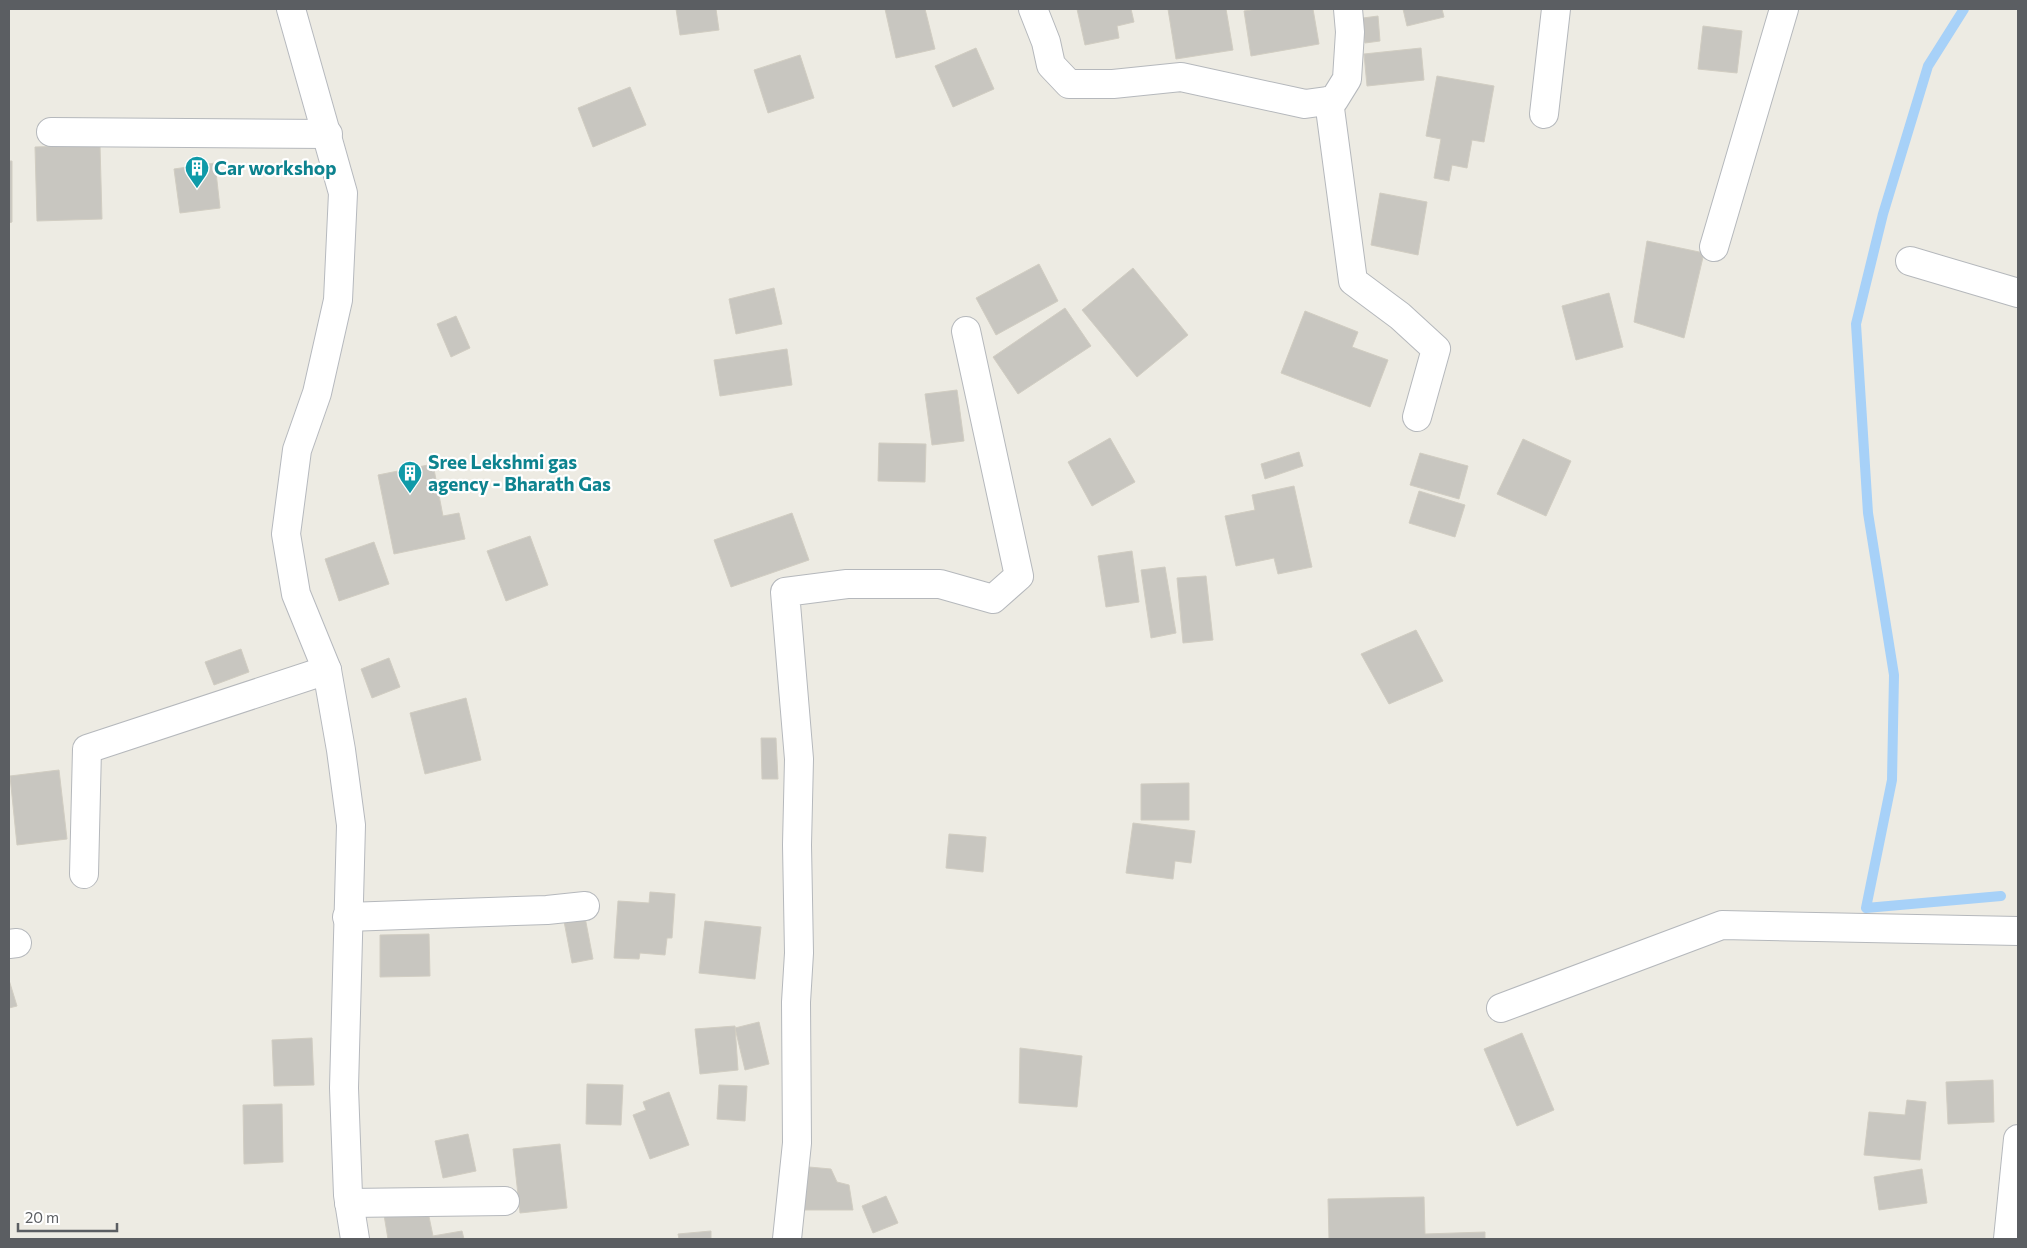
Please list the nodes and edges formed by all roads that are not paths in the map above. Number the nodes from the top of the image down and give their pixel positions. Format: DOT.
graph roads {
  1 [pos="292,9"];
  2 [pos="1033,9"];
  3 [pos="1348,9"];
  4 [pos="1556,9"];
  5 [pos="1784,9"];
  6 [pos="1329,101"];
  7 [pos="1544,114"];
  8 [pos="51,132"];
  9 [pos="328,134"];
  10 [pos="1714,247"];
  11 [pos="1910,261"];
  12 [pos="2018,293"];
  13 [pos="966,331"];
  14 [pos="1417,418"];
  15 [pos="327,670"];
  16 [pos="84,874"];
  17 [pos="586,906"];
  18 [pos="347,917"];
  19 [pos="2018,931"];
  20 [pos="1500,1008"];
  21 [pos="2018,1139"];
  22 [pos="506,1200"];
  23 [pos="350,1203"];
  24 [pos="355,1239"];
  25 [pos="787,1239"];
  26 [pos="2008,1239"];
  1 -- 9 [label="street"];
  2 -- 6 [label="street"];
  3 -- 6 [label="street"];
  4 -- 7 [label="street"];
  5 -- 10 [label="street"];
  6 -- 14 [label="street"];
  8 -- 9 [label="street"];
  9 -- 15 [label="street"];
  11 -- 12 [label="street"];
  13 -- 25 [label="street"];
  15 -- 16 [label="street"];
  15 -- 18 [label="street"];
  17 -- 18 [label="street"];
  18 -- 23 [label="street"];
  19 -- 20 [label="street"];
  21 -- 26 [label="street"];
  22 -- 23 [label="street"];
  23 -- 24 [label="street"];
}
